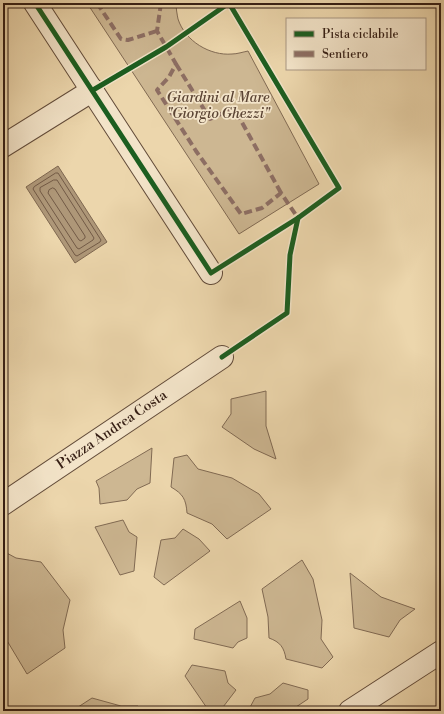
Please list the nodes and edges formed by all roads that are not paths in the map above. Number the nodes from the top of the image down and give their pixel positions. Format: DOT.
graph roads {
  1 [pos="35,3"];
  2 [pos="93,90"];
  3 [pos="3,146"];
  4 [pos="211,273"];
  5 [pos="222,357"];
  6 [pos="3,504"];
  7 [pos="441,652"];
  8 [pos="350,711"];
  1 -- 2 [label="street"];
  2 -- 3 [label="street"];
  2 -- 4 [label="street"];
  5 -- 6 [label="street, Piazza Andrea Costa"];
  7 -- 8 [label="street"];
}
